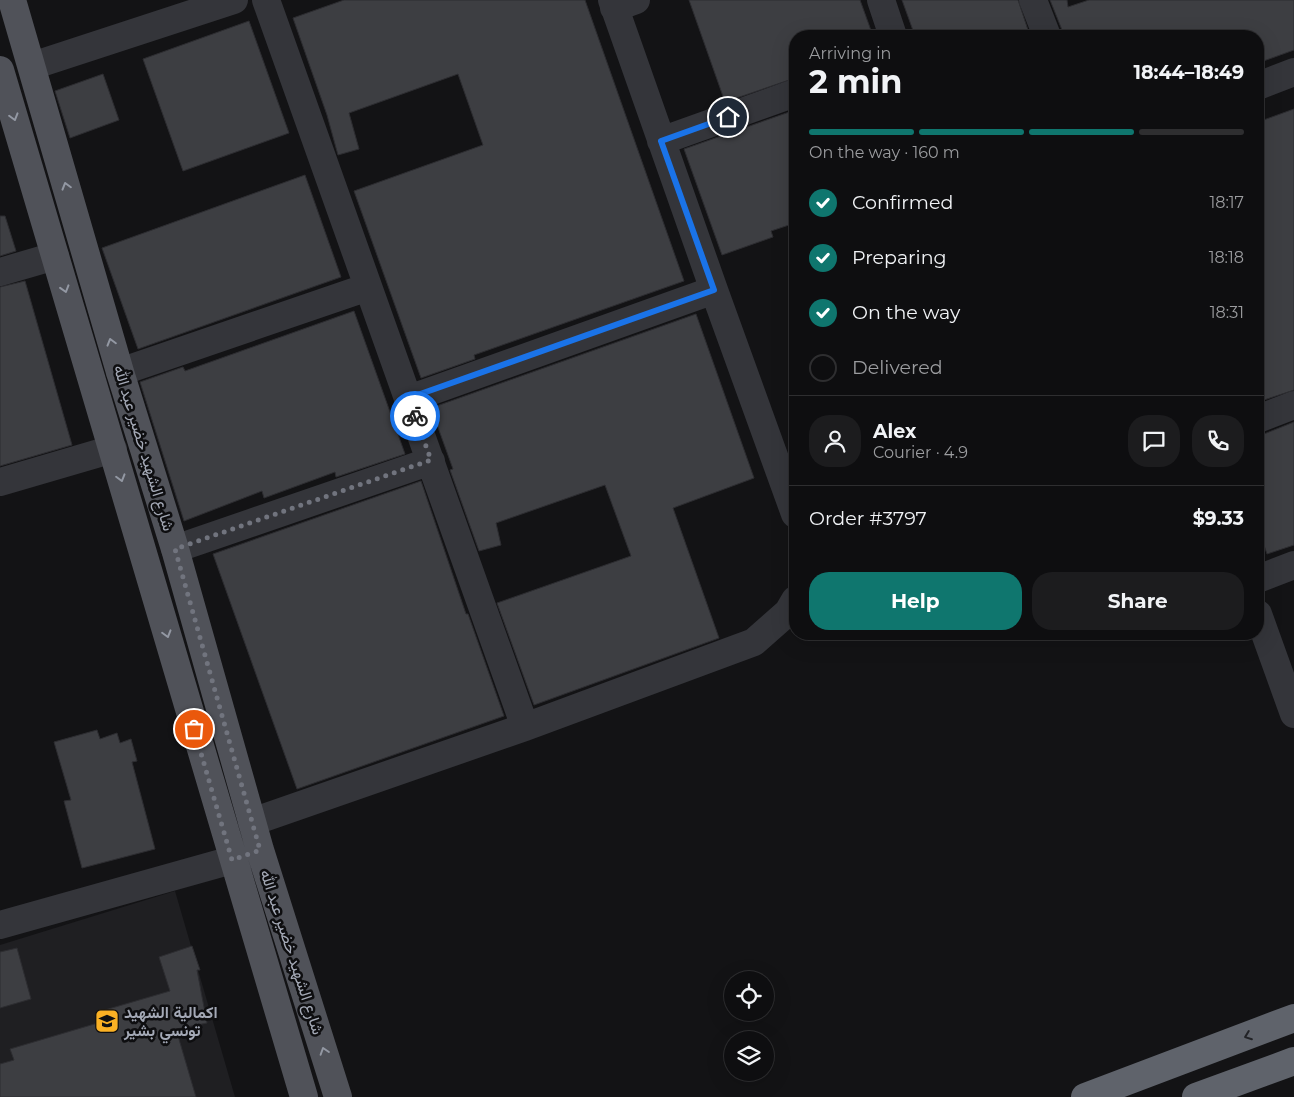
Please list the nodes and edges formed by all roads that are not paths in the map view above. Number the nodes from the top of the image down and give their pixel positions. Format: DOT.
graph roads {
  1 [pos="266,0"];
  2 [pos="880,0"];
  3 [pos="1033,0"];
  4 [pos="228,1"];
  5 [pos="621,2"];
  6 [pos="8,5"];
  7 [pos="891,30"];
  8 [pos="1045,30"];
  9 [pos="32,66"];
  10 [pos="0,70"];
  11 [pos="1294,72"];
  12 [pos="1264,84"];
  13 [pos="789,95"];
  14 [pos="661,141"];
  15 [pos="55,256"];
  16 [pos="0,272"];
  17 [pos="368,287"];
  18 [pos="714,290"];
  19 [pos="120,372"];
  20 [pos="409,398"];
  21 [pos="1294,405"];
  22 [pos="1264,417"];
  23 [pos="113,449"];
  24 [pos="431,460"];
  25 [pos="0,482"];
  26 [pos="789,497"];
  27 [pos="175,549"];
  28 [pos="1294,565"];
  29 [pos="1264,576"];
  30 [pos="789,610"];
  31 [pos="1264,631"];
  32 [pos="1294,714"];
  33 [pos="525,727"];
  34 [pos="252,822"];
  35 [pos="260,850"];
  36 [pos="232,860"];
  37 [pos="0,925"];
  38 [pos="1294,1018"];
  39 [pos="1294,1061"];
  40 [pos="304,1097"];
  41 [pos="338,1097"];
  42 [pos="1085,1097"];
  43 [pos="1196,1097"];
  1 -- 17 [label="street"];
  2 -- 7 [label="street"];
  3 -- 8 [label="street"];
  4 -- 9 [label="street"];
  5 -- 14 [label="street"];
  6 -- 9 [label="main road, شارع الشهيد خضير عبد الله"];
  19 -- 9 [label="main road, شارع الشهيد خضير عبد الله, one-way"];
  10 -- 15 [label="main road, شارع الشهيد خضير عبد الله, one-way"];
  11 -- 12 [label="street"];
  13 -- 14 [label="street"];
  14 -- 18 [label="street"];
  15 -- 16 [label="street"];
  15 -- 23 [label="main road, شارع الشهيد خضير عبد الله, one-way"];
  17 -- 19 [label="street"];
  17 -- 20 [label="street"];
  18 -- 20 [label="street"];
  18 -- 26 [label="street"];
  19 -- 27 [label="main road, شارع الشهيد خضير عبد الله"];
  20 -- 24 [label="street"];
  21 -- 22 [label="street"];
  23 -- 25 [label="street"];
  23 -- 36 [label="main road, شارع الشهيد خضير عبد الله, one-way"];
  24 -- 27 [label="street"];
  24 -- 33 [label="street"];
  27 -- 34 [label="main road, شارع الشهيد خضير عبد الله"];
  28 -- 29 [label="street"];
  30 -- 33 [label="street"];
  31 -- 32 [label="street"];
  33 -- 34 [label="street"];
  34 -- 35 [label="main road, شارع الشهيد خضير عبد الله"];
  35 -- 36 [label="street"];
  41 -- 35 [label="main road, شارع الشهيد خضير عبد الله, one-way"];
  36 -- 37 [label="street"];
  36 -- 40 [label="main road, شارع الشهيد خضير عبد الله"];
  38 -- 42 [label="highway, one-way"];
  39 -- 43 [label="highway"];
}
